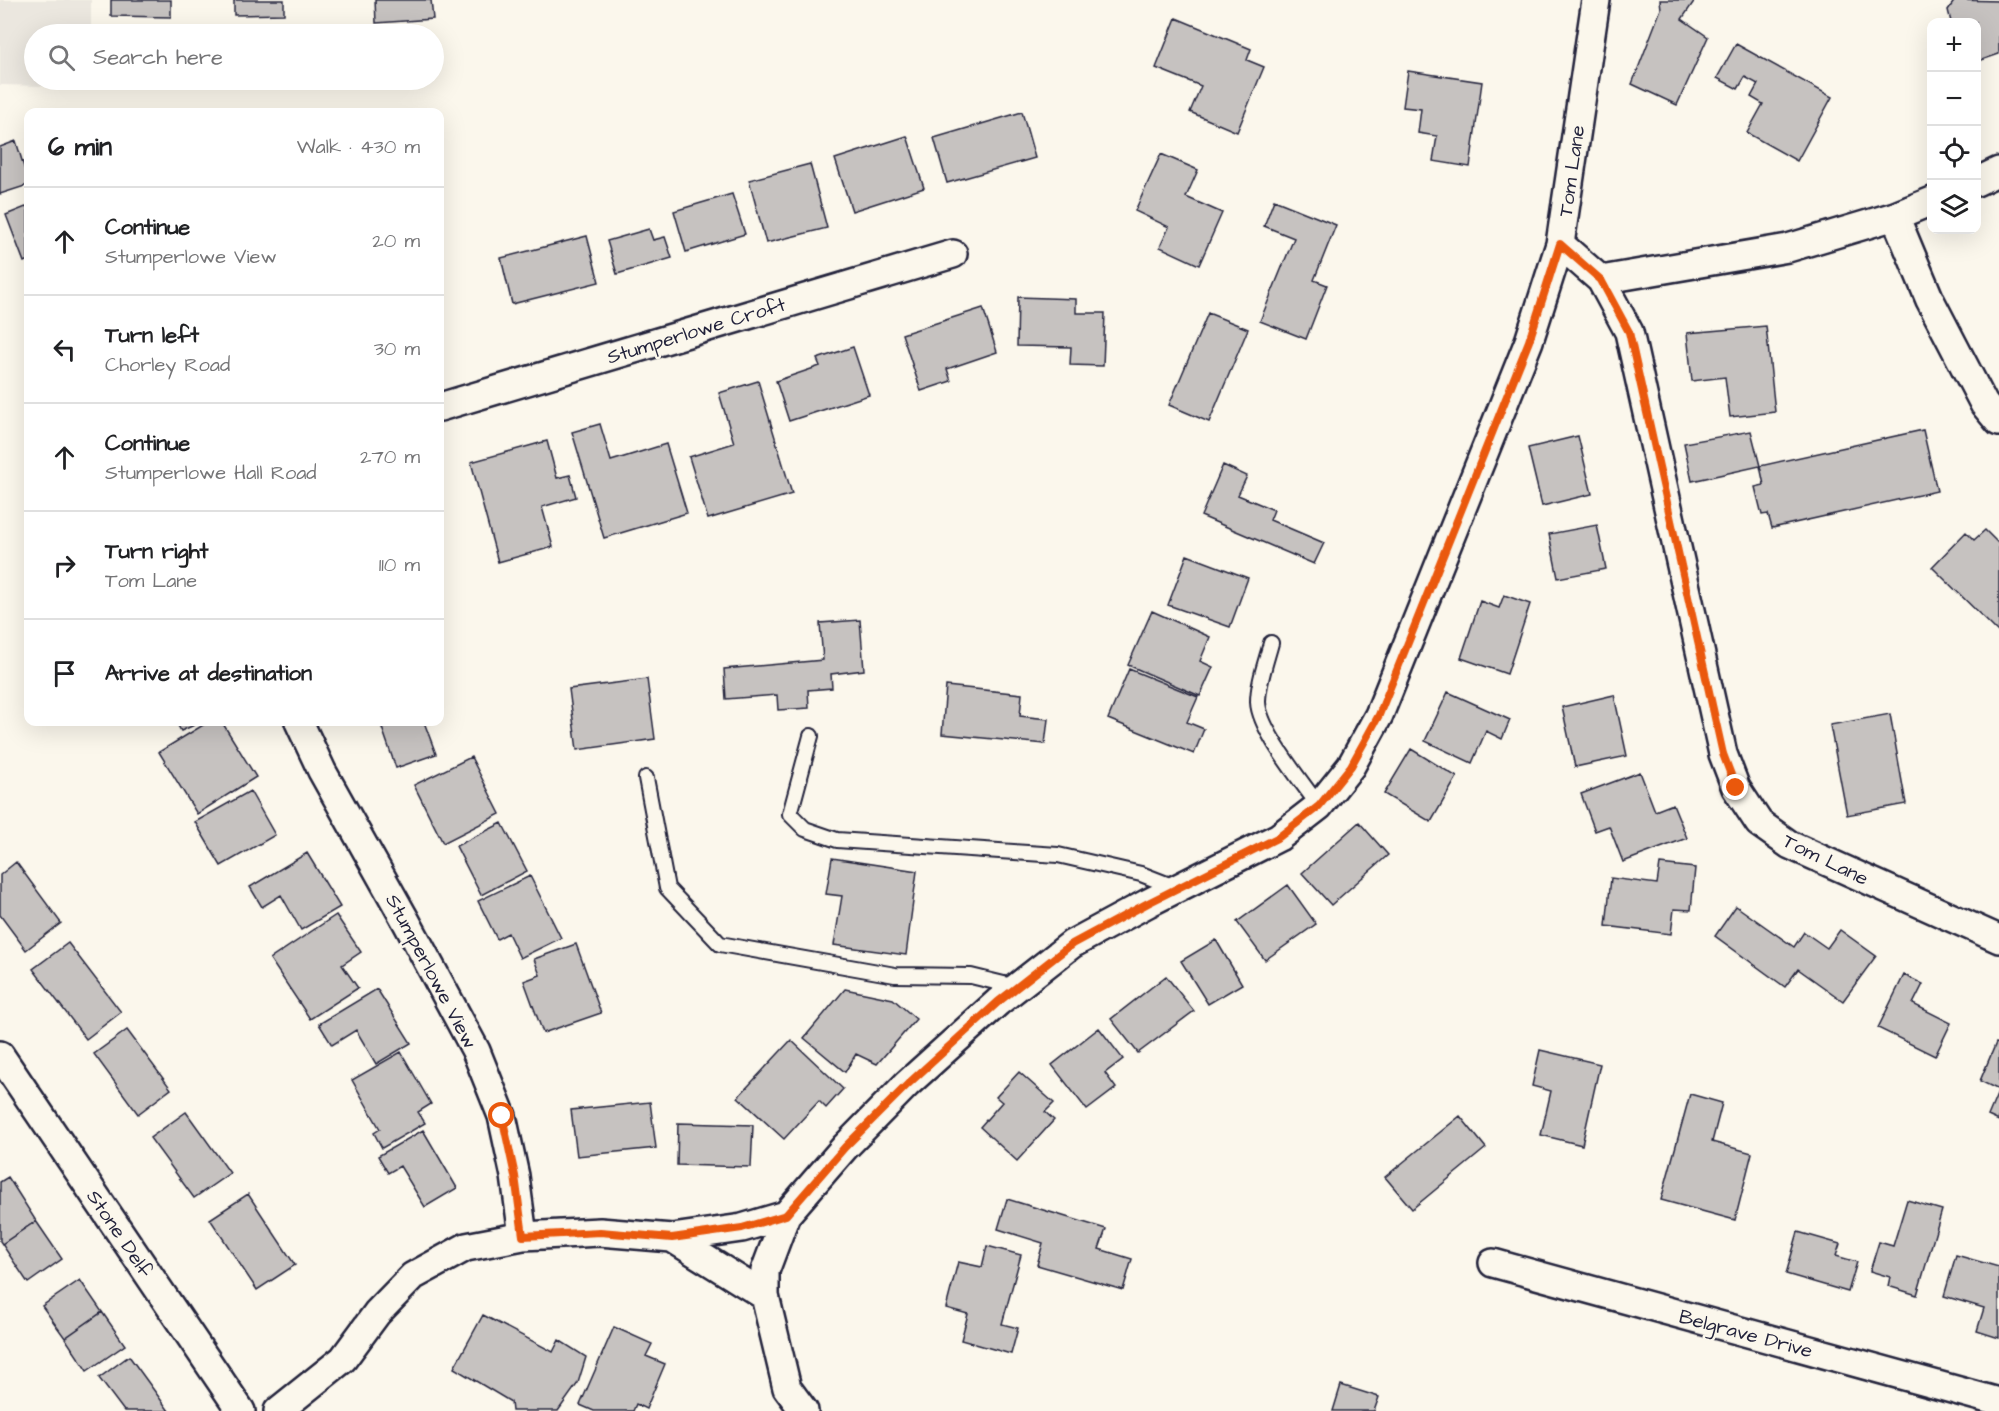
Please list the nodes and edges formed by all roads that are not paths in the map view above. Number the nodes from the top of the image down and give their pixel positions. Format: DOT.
graph roads {
  1 [pos="1596,0"];
  2 [pos="1999,171"];
  3 [pos="1981,180"];
  4 [pos="1927,203"];
  5 [pos="1895,216"];
  6 [pos="1560,244"];
  7 [pos="952,254"];
  8 [pos="1601,280"];
  9 [pos="444,405"];
  10 [pos="1999,422"];
  11 [pos="1271,643"];
  12 [pos="301,726"];
  13 [pos="811,736"];
  14 [pos="646,778"];
  15 [pos="1319,806"];
  16 [pos="1177,889"];
  17 [pos="1999,939"];
  18 [pos="1017,987"];
  19 [pos="0,1055"];
  20 [pos="786,1215"];
  21 [pos="523,1236"];
  22 [pos="672,1238"];
  23 [pos="1493,1263"];
  24 [pos="765,1296"];
  25 [pos="1999,1402"];
  26 [pos="241,1411"];
  27 [pos="278,1411"];
  28 [pos="804,1411"];
  1 -- 6 [label="street, Tom Lane"];
  2 -- 3 [label="street"];
  4 -- 5 [label="street"];
  5 -- 8 [label="street"];
  5 -- 10 [label="street"];
  6 -- 8 [label="street, Tom Lane"];
  6 -- 15 [label="street"];
  7 -- 9 [label="street, Stumperlowe Croft"];
  8 -- 17 [label="street, Tom Lane"];
  11 -- 15 [label="lane"];
  12 -- 21 [label="street, Stumperlowe View"];
  13 -- 16 [label="lane"];
  14 -- 18 [label="lane"];
  15 -- 16 [label="street"];
  16 -- 18 [label="street"];
  18 -- 20 [label="street"];
  19 -- 26 [label="street, Stone Delf"];
  20 -- 22 [label="street"];
  20 -- 24 [label="street"];
  21 -- 22 [label="street"];
  21 -- 27 [label="street"];
  22 -- 24 [label="street"];
  23 -- 25 [label="street, Belgrave Drive"];
  24 -- 28 [label="street"];
}
